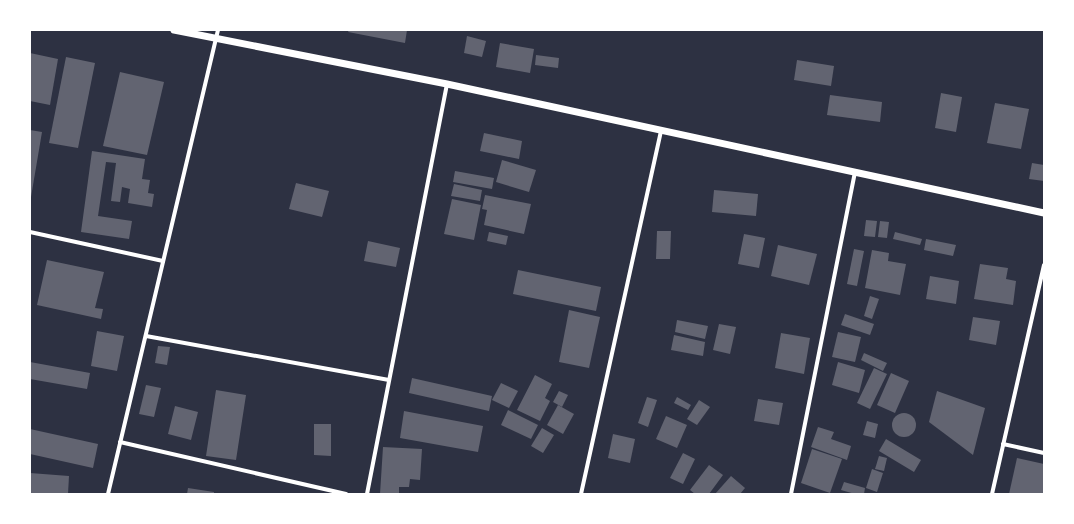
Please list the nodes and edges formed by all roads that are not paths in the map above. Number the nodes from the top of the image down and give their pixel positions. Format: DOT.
graph roads {
  1 [pos="174,30"];
  2 [pos="218,30"];
  3 [pos="216,39"];
  4 [pos="447,84"];
  5 [pos="661,131"];
  6 [pos="856,172"];
  7 [pos="1044,213"];
  8 [pos="30,232"];
  9 [pos="163,261"];
  10 [pos="1044,264"];
  11 [pos="146,336"];
  12 [pos="389,380"];
  13 [pos="120,442"];
  14 [pos="1003,444"];
  15 [pos="1044,453"];
  16 [pos="108,494"];
  17 [pos="346,494"];
  18 [pos="367,494"];
  19 [pos="580,494"];
  20 [pos="790,494"];
  21 [pos="992,494"];
  1 -- 3 [label="street"];
  2 -- 3 [label="street"];
  3 -- 4 [label="street"];
  3 -- 9 [label="street"];
  4 -- 5 [label="street"];
  4 -- 12 [label="street"];
  5 -- 6 [label="street"];
  5 -- 19 [label="street"];
  6 -- 7 [label="street"];
  6 -- 20 [label="street"];
  8 -- 9 [label="street"];
  9 -- 11 [label="street"];
  10 -- 14 [label="street"];
  11 -- 12 [label="street"];
  11 -- 13 [label="street"];
  12 -- 18 [label="street"];
  13 -- 16 [label="street"];
  13 -- 17 [label="street"];
  14 -- 15 [label="street"];
  14 -- 21 [label="street"];
}
